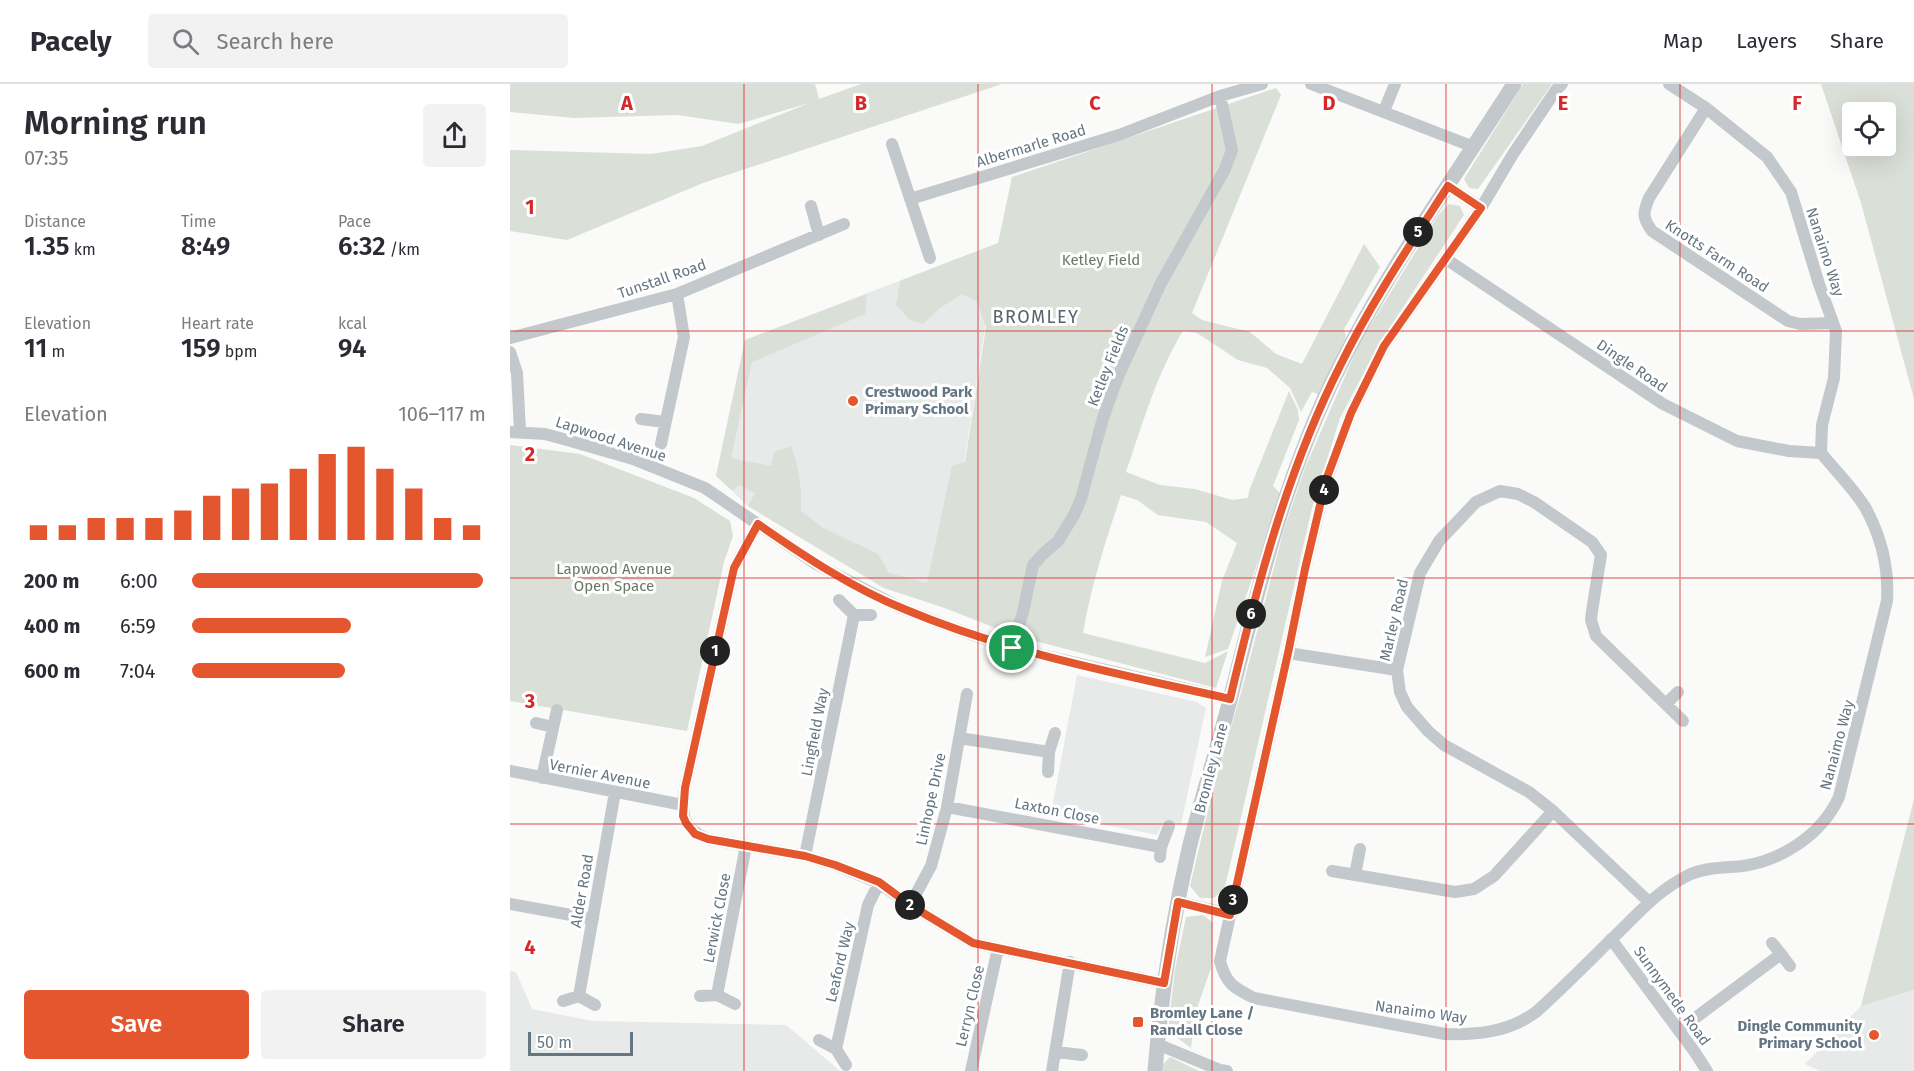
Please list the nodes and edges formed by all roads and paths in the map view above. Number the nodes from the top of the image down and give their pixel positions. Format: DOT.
graph roads {
  1 [pos="1262,84"];
  2 [pos="1311,84"];
  3 [pos="1395,84"];
  4 [pos="1514,84"];
  5 [pos="1562,84"];
  6 [pos="1669,84"];
  7 [pos="1220,96"];
  8 [pos="1706,108"];
  9 [pos="1383,111"];
  10 [pos="892,144"];
  11 [pos="1473,147"];
  12 [pos="1448,186"];
  13 [pos="910,199"];
  14 [pos="811,206"];
  15 [pos="1481,208"];
  16 [pos="844,224"];
  17 [pos="819,235"];
  18 [pos="930,258"];
  19 [pos="1446,259"];
  20 [pos="677,294"];
  21 [pos="1833,323"];
  22 [pos="510,339"];
  23 [pos="510,352"];
  24 [pos="640,419"];
  25 [pos="665,422"];
  26 [pos="515,432"];
  27 [pos="661,444"];
  28 [pos="1821,453"];
  29 [pos="758,524"];
  30 [pos="839,600"];
  31 [pos="854,615"];
  32 [pos="871,615"];
  33 [pos="1012,648"];
  34 [pos="1288,653"];
  35 [pos="1397,670"];
  36 [pos="1678,692"];
  37 [pos="967,694"];
  38 [pos="1230,699"];
  39 [pos="1666,704"];
  40 [pos="557,710"];
  41 [pos="1683,721"];
  42 [pos="536,723"];
  43 [pos="553,726"];
  44 [pos="1055,733"];
  45 [pos="959,738"];
  46 [pos="1048,752"];
  47 [pos="510,771"];
  48 [pos="1048,772"];
  49 [pos="542,777"];
  50 [pos="615,792"];
  51 [pos="683,806"];
  52 [pos="947,807"];
  53 [pos="1553,811"];
  54 [pos="1169,826"];
  55 [pos="746,846"];
  56 [pos="1360,849"];
  57 [pos="805,856"];
  58 [pos="1332,871"];
  59 [pos="1355,875"];
  60 [pos="879,882"];
  61 [pos="1178,902"];
  62 [pos="1649,902"];
  63 [pos="510,904"];
  64 [pos="910,905"];
  65 [pos="1230,915"];
  66 [pos="593,919"];
  67 [pos="1611,939"];
  68 [pos="1772,943"];
  69 [pos="998,948"];
  70 [pos="1781,954"];
  71 [pos="1070,962"];
  72 [pos="1790,966"];
  73 [pos="1164,983"];
  74 [pos="717,995"];
  75 [pos="579,996"];
  76 [pos="700,996"];
  77 [pos="563,1001"];
  78 [pos="735,1004"];
  79 [pos="595,1005"];
  80 [pos="1679,1030"];
  81 [pos="819,1040"];
  82 [pos="1157,1044"];
  83 [pos="836,1049"];
  84 [pos="1056,1052"];
  85 [pos="1082,1055"];
  86 [pos="846,1065"];
  87 [pos="1210,1068"];
  88 [pos="971,1071"];
  89 [pos="1052,1071"];
  90 [pos="1155,1071"];
  91 [pos="1227,1071"];
  92 [pos="1707,1071"];
  1 -- 7 [label="street, Albermarle Road"];
  2 -- 9 [label="street"];
  3 -- 9 [label="street"];
  4 -- 11 [label="street, Bromley Lane"];
  5 -- 15 [label="street"];
  6 -- 8 [label="street, Nanaimo Way"];
  7 -- 13 [label="street, Albermarle Road"];
  7 -- 33 [label="street, Ketley Fields"];
  8 -- 21 [label="street, Nanaimo Way"];
  8 -- 21 [label="street, Knotts Farm Road"];
  9 -- 11 [label="street"];
  10 -- 13 [label="street"];
  11 -- 12 [label="street, Bromley Lane"];
  12 -- 15 [label="street"];
  12 -- 38 [label="street, Bromley Lane"];
  13 -- 18 [label="street"];
  14 -- 17 [label="street"];
  15 -- 19 [label="street"];
  16 -- 17 [label="street, Tunstall Road"];
  17 -- 20 [label="street, Tunstall Road"];
  19 -- 28 [label="street, Dingle Road"];
  19 -- 34 [label="street"];
  20 -- 22 [label="street, Tunstall Road"];
  20 -- 25 [label="street"];
  21 -- 28 [label="street, Nanaimo Way"];
  23 -- 26 [label="street"];
  24 -- 25 [label="street"];
  25 -- 27 [label="street"];
  26 -- 29 [label="street, Lapwood Avenue"];
  28 -- 62 [label="street, Nanaimo Way"];
  29 -- 33 [label="street, Lapwood Avenue"];
  29 -- 51 [label="street"];
  30 -- 31 [label="street"];
  31 -- 32 [label="street"];
  31 -- 57 [label="street, Lingfield Way"];
  33 -- 38 [label="street, Lapwood Avenue"];
  34 -- 35 [label="street"];
  34 -- 65 [label="street"];
  35 -- 39 [label="street, Marley Road"];
  35 -- 53 [label="street, Marley Road"];
  36 -- 39 [label="street"];
  37 -- 45 [label="street, Linhope Drive"];
  38 -- 61 [label="street, Bromley Lane"];
  39 -- 41 [label="street, Marley Road"];
  40 -- 43 [label="street"];
  42 -- 43 [label="street"];
  43 -- 49 [label="street"];
  44 -- 46 [label="street"];
  45 -- 46 [label="street"];
  45 -- 52 [label="street, Linhope Drive"];
  46 -- 48 [label="street"];
  47 -- 49 [label="street, Vernier Avenue"];
  49 -- 50 [label="street, Vernier Avenue"];
  50 -- 51 [label="street, Vernier Avenue"];
  50 -- 66 [label="street, Alder Road"];
  51 -- 55 [label="street"];
  52 -- 54 [label="street, Laxton Close"];
  52 -- 64 [label="street, Linhope Drive"];
  53 -- 59 [label="street"];
  53 -- 62 [label="street, Marley Road"];
  55 -- 57 [label="street"];
  55 -- 74 [label="street, Lerwick Close"];
  56 -- 59 [label="street"];
  57 -- 60 [label="street"];
  58 -- 59 [label="street"];
  60 -- 64 [label="street"];
  60 -- 83 [label="street, Leaford Way"];
  61 -- 65 [label="street"];
  61 -- 73 [label="street, Bromley Lane"];
  62 -- 67 [label="street, Nanaimo Way"];
  63 -- 66 [label="street"];
  64 -- 69 [label="street"];
  65 -- 67 [label="street, Nanaimo Way"];
  66 -- 75 [label="street, Alder Road"];
  67 -- 80 [label="street, Sunnymede Road"];
  68 -- 70 [label="street"];
  69 -- 71 [label="street"];
  69 -- 88 [label="street, Lerryn Close"];
  70 -- 72 [label="street"];
  70 -- 80 [label="street"];
  71 -- 73 [label="street"];
  71 -- 84 [label="street"];
  73 -- 82 [label="street, Bromley Lane"];
  74 -- 76 [label="street"];
  74 -- 78 [label="street"];
  75 -- 77 [label="street"];
  75 -- 79 [label="street"];
  80 -- 92 [label="street, Sunnymede Road"];
  81 -- 83 [label="street"];
  82 -- 87 [label="street"];
  82 -- 90 [label="street, Bromley Lane"];
  83 -- 86 [label="street"];
  84 -- 85 [label="street"];
  84 -- 89 [label="street"];
  87 -- 91 [label="street"];
}
